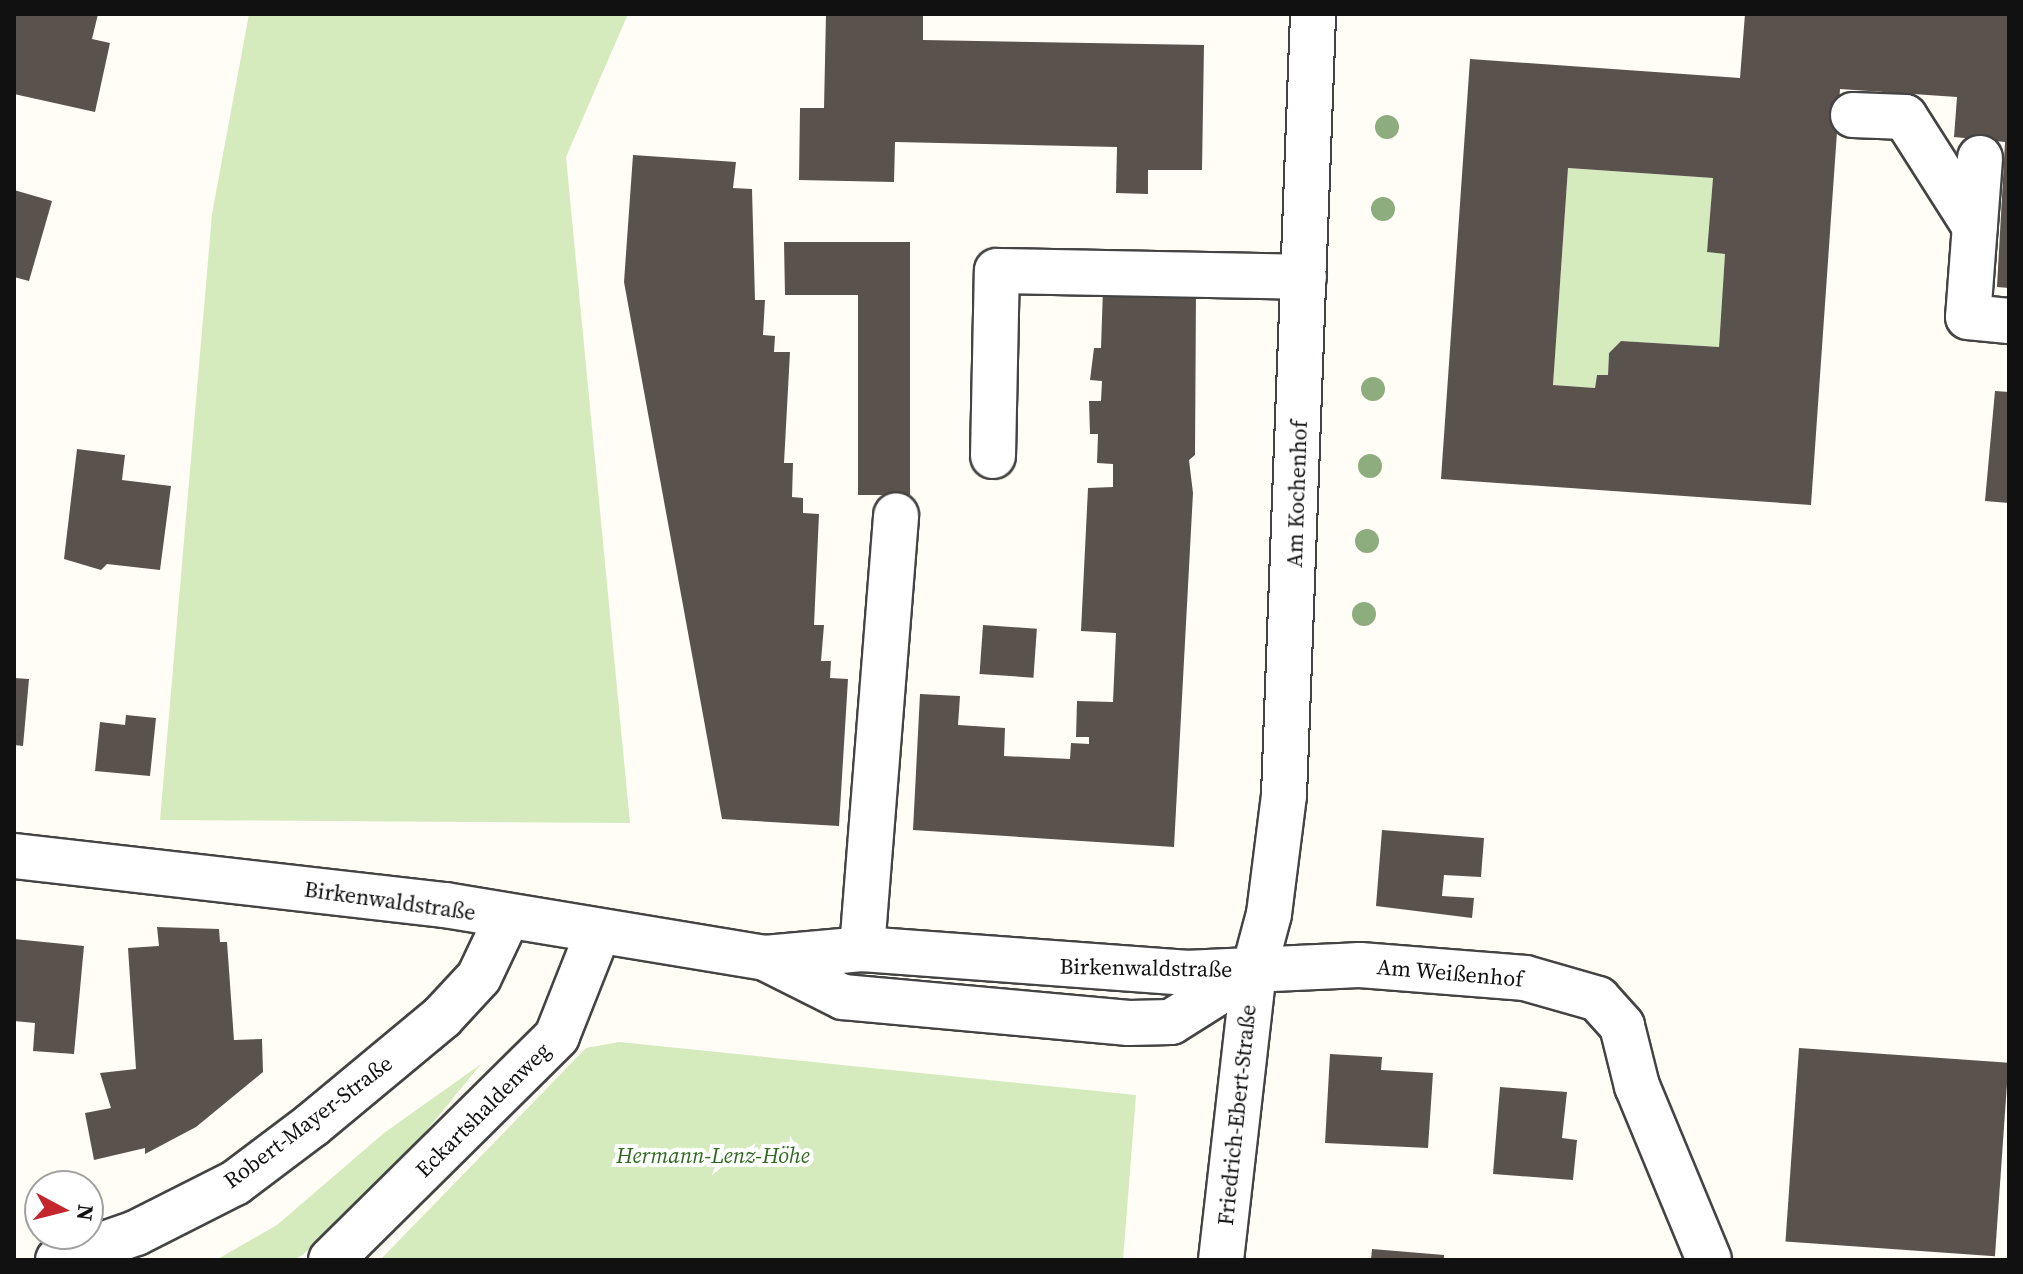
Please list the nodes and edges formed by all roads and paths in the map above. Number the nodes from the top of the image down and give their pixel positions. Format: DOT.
graph roads {
  1 [pos="1313,14"];
  2 [pos="1853,115"];
  3 [pos="1980,158"];
  4 [pos="1975,227"];
  5 [pos="1304,277"];
  6 [pos="2009,321"];
  7 [pos="993,456"];
  8 [pos="896,515"];
  9 [pos="14,856"];
  10 [pos="506,920"];
  11 [pos="597,935"];
  12 [pos="862,949"];
  13 [pos="765,958"];
  14 [pos="1254,970"];
  15 [pos="58,1260"];
  16 [pos="331,1260"];
  17 [pos="1221,1260"];
  18 [pos="1709,1260"];
  1 -- 5 [label="street, Am Kochenhof"];
  2 -- 4 [label="street"];
  3 -- 4 [label="street"];
  4 -- 6 [label="street"];
  5 -- 7 [label="street"];
  5 -- 14 [label="street, Am Kochenhof"];
  8 -- 12 [label="street"];
  9 -- 10 [label="street, Birkenwaldstraße"];
  10 -- 11 [label="street, Birkenwaldstraße"];
  10 -- 15 [label="street, Robert-Mayer-Straße"];
  11 -- 13 [label="street, Birkenwaldstraße"];
  11 -- 16 [label="street, Eckartshaldenweg"];
  12 -- 13 [label="street, Birkenwaldstraße"];
  12 -- 14 [label="street, Birkenwaldstraße"];
  13 -- 14 [label="street, Birkenwaldstraße"];
  14 -- 17 [label="street, Friedrich-Ebert-Straße"];
  14 -- 18 [label="street, Am Weißenhof"];
}
